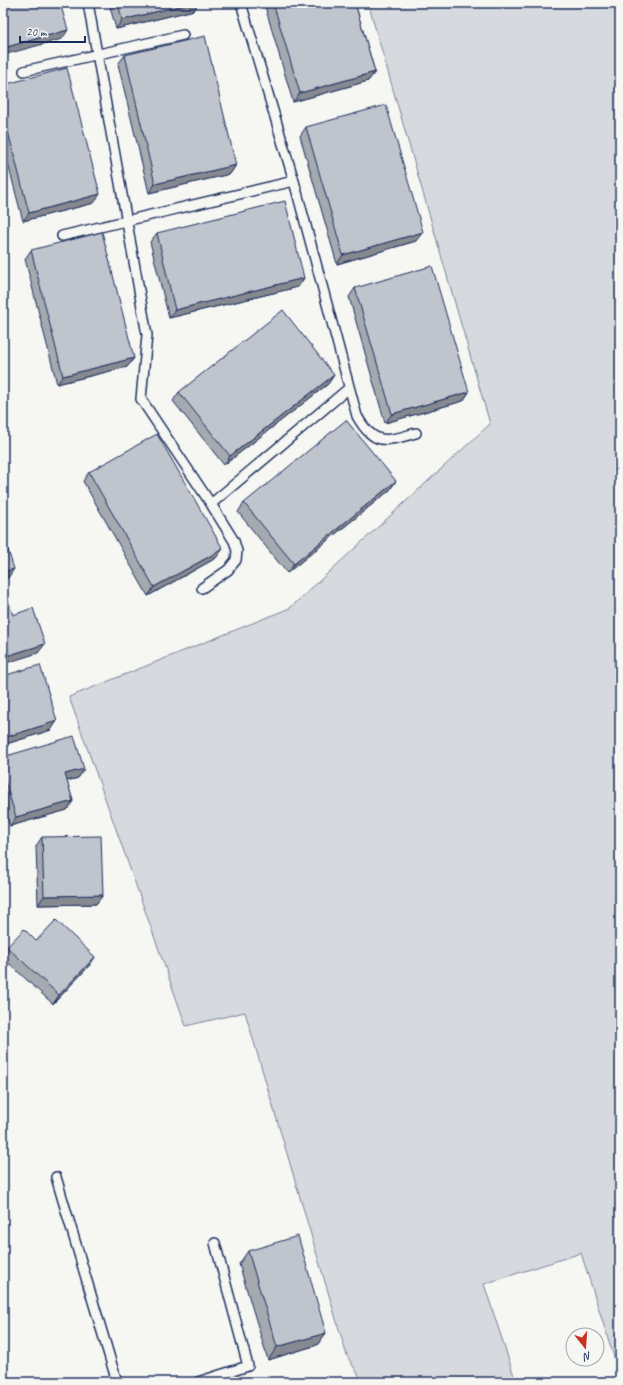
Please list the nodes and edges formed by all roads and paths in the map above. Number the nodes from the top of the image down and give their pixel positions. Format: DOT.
graph roads {
  1 [pos="88,3"];
  2 [pos="241,3"];
  3 [pos="182,35"];
  4 [pos="97,54"];
  5 [pos="24,71"];
  6 [pos="294,181"];
  7 [pos="127,222"];
  8 [pos="62,236"];
  9 [pos="349,388"];
  10 [pos="416,433"];
  11 [pos="211,504"];
  12 [pos="202,588"];
  13 [pos="56,1178"];
  14 [pos="215,1243"];
  15 [pos="117,1382"];
  16 [pos="198,1382"];
  1 -- 4 [label="lane"];
  2 -- 6 [label="lane"];
  3 -- 4 [label="lane"];
  4 -- 5 [label="lane"];
  4 -- 7 [label="lane"];
  6 -- 7 [label="lane"];
  6 -- 9 [label="lane"];
  7 -- 8 [label="lane"];
  7 -- 11 [label="lane"];
  9 -- 10 [label="lane"];
  9 -- 11 [label="lane"];
  11 -- 12 [label="lane"];
  13 -- 15 [label="lane"];
  14 -- 16 [label="lane"];
}
